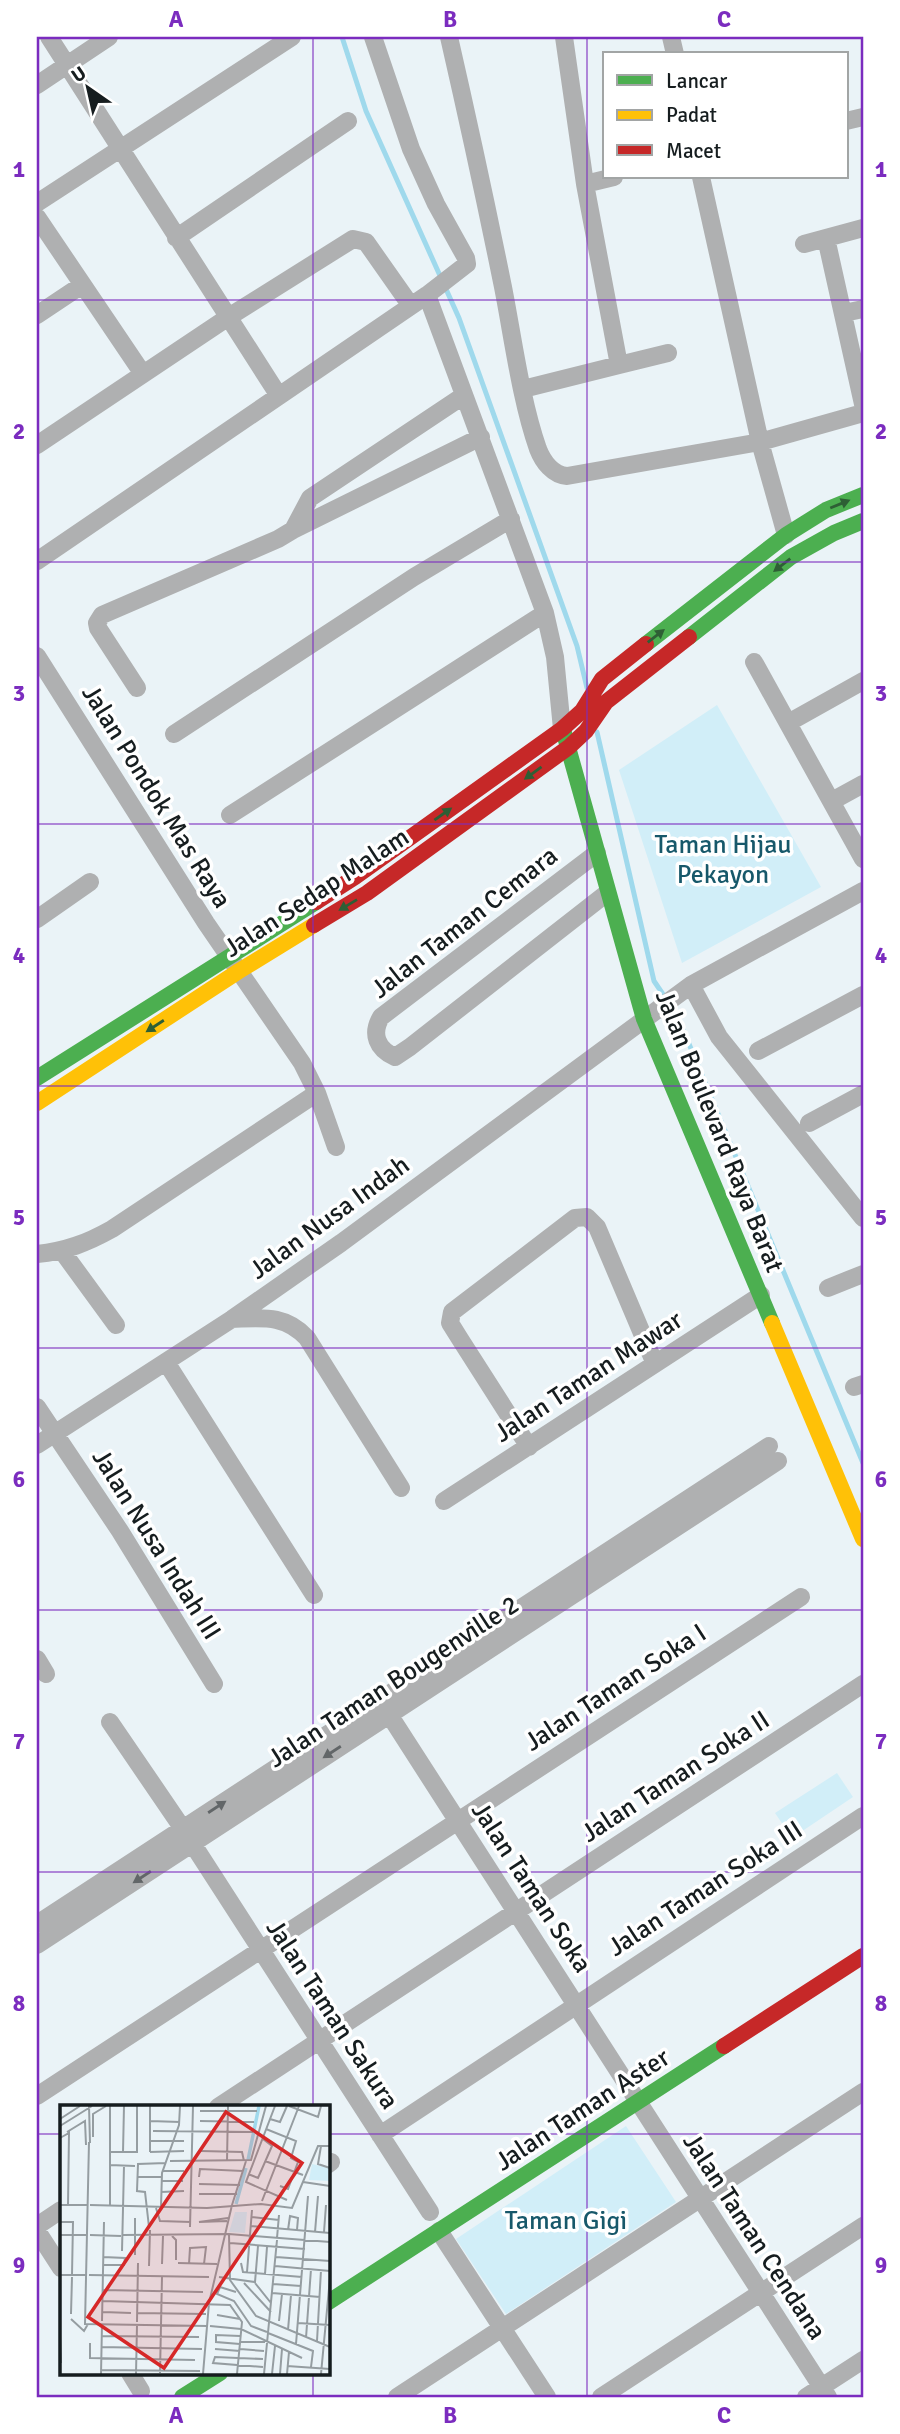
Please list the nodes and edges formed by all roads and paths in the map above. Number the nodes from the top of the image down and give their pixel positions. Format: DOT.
graph roads {
  1 [pos="49,37"];
  2 [pos="109,37"];
  3 [pos="292,37"];
  4 [pos="373,37"];
  5 [pos="449,37"];
  6 [pos="564,37"];
  7 [pos="67,65"];
  8 [pos="37,85"];
  9 [pos="348,121"];
  10 [pos="119,148"];
  11 [pos="610,178"];
  12 [pos="701,178"];
  13 [pos="585,184"];
  14 [pos="37,203"];
  15 [pos="37,216"];
  16 [pos="863,228"];
  17 [pos="176,238"];
  18 [pos="826,238"];
  19 [pos="804,244"];
  20 [pos="82,285"];
  21 [pos="433,290"];
  22 [pos="411,306"];
  23 [pos="863,309"];
  24 [pos="844,313"];
  25 [pos="37,316"];
  26 [pos="227,318"];
  27 [pos="668,354"];
  28 [pos="619,365"];
  29 [pos="143,374"];
  30 [pos="523,389"];
  31 [pos="279,396"];
  32 [pos="463,396"];
  33 [pos="863,404"];
  34 [pos="863,413"];
  35 [pos="481,437"];
  36 [pos="760,442"];
  37 [pos="37,445"];
  38 [pos="863,495"];
  39 [pos="511,519"];
  40 [pos="863,521"];
  41 [pos="293,530"];
  42 [pos="786,535"];
  43 [pos="37,561"];
  44 [pos="545,613"];
  45 [pos="37,656"];
  46 [pos="754,662"];
  47 [pos="863,681"];
  48 [pos="137,688"];
  49 [pos="788,723"];
  50 [pos="562,729"];
  51 [pos="174,734"];
  52 [pos="569,747"];
  53 [pos="863,783"];
  54 [pos="832,801"];
  55 [pos="230,816"];
  56 [pos="597,853"];
  57 [pos="863,859"];
  58 [pos="90,882"];
  59 [pos="863,891"];
  60 [pos="607,893"];
  61 [pos="37,919"];
  62 [pos="227,955"];
  63 [pos="239,971"];
  64 [pos="685,990"];
  65 [pos="863,995"];
  66 [pos="650,1014"];
  67 [pos="758,1051"];
  68 [pos="37,1078"];
  69 [pos="317,1093"];
  70 [pos="863,1094"];
  71 [pos="37,1103"];
  72 [pos="809,1124"];
  73 [pos="336,1147"];
  74 [pos="863,1218"];
  75 [pos="62,1251"];
  76 [pos="37,1254"];
  77 [pos="863,1274"];
  78 [pos="828,1288"];
  79 [pos="761,1295"];
  80 [pos="232,1319"];
  81 [pos="116,1325"];
  82 [pos="166,1362"];
  83 [pos="655,1364"];
  84 [pos="37,1407"];
  85 [pos="53,1434"];
  86 [pos="37,1445"];
  87 [pos="529,1447"];
  88 [pos="773,1453"];
  89 [pos="401,1488"];
  90 [pos="444,1501"];
  91 [pos="863,1539"];
  92 [pos="314,1595"];
  93 [pos="801,1597"];
  94 [pos="214,1684"];
  95 [pos="863,1684"];
  96 [pos="385,1708"];
  97 [pos="110,1722"];
  98 [pos="863,1816"];
  99 [pos="457,1821"];
  100 [pos="187,1837"];
  101 [pos="516,1912"];
  102 [pos="37,1924"];
  103 [pos="37,1945"];
  104 [pos="260,1950"];
  105 [pos="863,1956"];
  106 [pos="577,2005"];
  107 [pos="319,2041"];
  108 [pos="863,2092"];
  109 [pos="37,2096"];
  110 [pos="639,2102"];
  111 [pos="221,2105"];
  112 [pos="380,2135"];
  113 [pos="700,2199"];
  114 [pos="60,2211"];
  115 [pos="430,2212"];
  116 [pos="863,2225"];
  117 [pos="37,2228"];
  118 [pos="439,2231"];
  119 [pos="60,2266"];
  120 [pos="760,2293"];
  121 [pos="329,2302"];
  122 [pos="502,2328"];
  123 [pos="863,2360"];
  124 [pos="131,2374"];
  125 [pos="218,2374"];
  126 [pos="141,2390"];
  127 [pos="825,2392"];
  128 [pos="182,2397"];
  129 [pos="397,2397"];
  130 [pos="547,2397"];
  131 [pos="601,2397"];
  132 [pos="806,2397"];
  1 -- 7 [label="street"];
  2 -- 7 [label="street"];
  3 -- 10 [label="street"];
  4 -- 21 [label="street"];
  5 -- 30 [label="street"];
  6 -- 13 [label="street"];
  7 -- 8 [label="street"];
  7 -- 10 [label="street"];
  9 -- 17 [label="street"];
  10 -- 14 [label="street"];
  10 -- 17 [label="street"];
  11 -- 13 [label="street"];
  12 -- 36 [label="street"];
  13 -- 28 [label="street"];
  15 -- 20 [label="street"];
  16 -- 18 [label="street"];
  17 -- 26 [label="street"];
  18 -- 19 [label="street"];
  18 -- 24 [label="street"];
  20 -- 25 [label="street"];
  20 -- 29 [label="street"];
  21 -- 22 [label="street"];
  21 -- 32 [label="street"];
  22 -- 26 [label="street"];
  22 -- 31 [label="street"];
  23 -- 24 [label="street"];
  24 -- 33 [label="street"];
  26 -- 29 [label="street"];
  26 -- 31 [label="street"];
  27 -- 28 [label="street"];
  28 -- 30 [label="street"];
  29 -- 37 [label="street"];
  30 -- 36 [label="street"];
  31 -- 43 [label="street"];
  32 -- 35 [label="street"];
  32 -- 41 [label="street"];
  34 -- 36 [label="street"];
  35 -- 39 [label="street"];
  35 -- 41 [label="street"];
  36 -- 42 [label="street"];
  42 -- 38 [label="street, one-way"];
  39 -- 44 [label="street"];
  39 -- 51 [label="street"];
  40 -- 52 [label="street, Jalan Sedap Malam, one-way"];
  41 -- 48 [label="street"];
  50 -- 42 [label="street, Jalan Sedap Malam, one-way"];
  44 -- 50 [label="street"];
  44 -- 55 [label="street"];
  45 -- 62 [label="street, Jalan Pondok Mas Raya"];
  46 -- 49 [label="street"];
  47 -- 49 [label="street"];
  49 -- 54 [label="street"];
  50 -- 52 [label="street, Jalan Boulevard Raya Barat"];
  62 -- 50 [label="street, Jalan Sedap Malam, one-way"];
  52 -- 56 [label="street, Jalan Boulevard Raya Barat"];
  52 -- 63 [label="street, Jalan Sedap Malam, one-way"];
  53 -- 54 [label="street"];
  54 -- 57 [label="street"];
  56 -- 60 [label="street, Jalan Boulevard Raya Barat"];
  56 -- 60 [label="street, Jalan Taman Cemara"];
  58 -- 61 [label="street"];
  59 -- 64 [label="street, Jalan Nusa Indah"];
  60 -- 66 [label="street, Jalan Boulevard Raya Barat"];
  62 -- 63 [label="street, Jalan Pondok Mas Raya"];
  62 -- 68 [label="street, Jalan Sedap Malam"];
  63 -- 69 [label="street, Jalan Pondok Mas Raya"];
  63 -- 71 [label="street, Jalan Sedap Malam, one-way"];
  64 -- 66 [label="street, Jalan Nusa Indah"];
  64 -- 74 [label="street"];
  65 -- 67 [label="street"];
  66 -- 79 [label="street, Jalan Boulevard Raya Barat"];
  66 -- 80 [label="street, Jalan Nusa Indah"];
  69 -- 73 [label="street, Jalan Pondok Mas Raya"];
  69 -- 75 [label="street"];
  70 -- 72 [label="street"];
  75 -- 76 [label="street"];
  75 -- 81 [label="street"];
  77 -- 78 [label="street"];
  79 -- 83 [label="street, Jalan Taman Mawar"];
  79 -- 91 [label="street, Jalan Boulevard Raya Barat"];
  80 -- 82 [label="street, Jalan Nusa Indah"];
  80 -- 89 [label="street"];
  82 -- 85 [label="street, Jalan Nusa Indah"];
  82 -- 92 [label="street"];
  83 -- 87 [label="street, Jalan Taman Mawar"];
  83 -- 87 [label="street"];
  84 -- 85 [label="street, Jalan Nusa Indah III"];
  85 -- 86 [label="street, Jalan Nusa Indah"];
  85 -- 94 [label="street, Jalan Nusa Indah III"];
  87 -- 90 [label="street, Jalan Taman Mawar"];
  88 -- 96 [label="street, Jalan Taman Bougenville 2"];
  93 -- 99 [label="street, Jalan Taman Soka I"];
  95 -- 101 [label="street, Jalan Taman Soka II"];
  96 -- 99 [label="street, Jalan Taman Soka"];
  96 -- 100 [label="street, Jalan Taman Bougenville 2"];
  97 -- 100 [label="street, Jalan Taman Sakura"];
  98 -- 106 [label="street, Jalan Taman Soka III"];
  99 -- 101 [label="street, Jalan Taman Soka"];
  99 -- 104 [label="street, Jalan Taman Soka I"];
  100 -- 102 [label="street, Jalan Taman Bougenville 2"];
  100 -- 103 [label="street, Jalan Taman Bougenville 2, one-way"];
  100 -- 104 [label="street, Jalan Taman Sakura"];
  101 -- 106 [label="street, Jalan Taman Soka"];
  101 -- 107 [label="street, Jalan Taman Soka II"];
  104 -- 107 [label="street, Jalan Taman Sakura"];
  104 -- 109 [label="street, Jalan Taman Soka I"];
  105 -- 110 [label="street, Jalan Taman Aster"];
  106 -- 110 [label="street, Jalan Taman Soka"];
  106 -- 112 [label="street, Jalan Taman Soka III"];
  107 -- 111 [label="street, Jalan Taman Soka II"];
  107 -- 112 [label="street, Jalan Taman Sakura"];
  108 -- 113 [label="street"];
  110 -- 113 [label="street, Jalan Taman Cendana"];
  110 -- 118 [label="street, Jalan Taman Aster"];
  112 -- 115 [label="street, Jalan Taman Sakura"];
  113 -- 120 [label="street, Jalan Taman Cendana"];
  113 -- 122 [label="street"];
  114 -- 117 [label="street"];
  116 -- 120 [label="street"];
  117 -- 119 [label="street"];
  118 -- 121 [label="street, Jalan Taman Aster"];
  118 -- 122 [label="street"];
  120 -- 127 [label="street, Jalan Taman Cendana"];
  120 -- 131 [label="street"];
  122 -- 129 [label="street"];
  122 -- 130 [label="street"];
  123 -- 127 [label="street"];
  124 -- 126 [label="street"];
  125 -- 128 [label="street"];
  127 -- 132 [label="street"];
}
